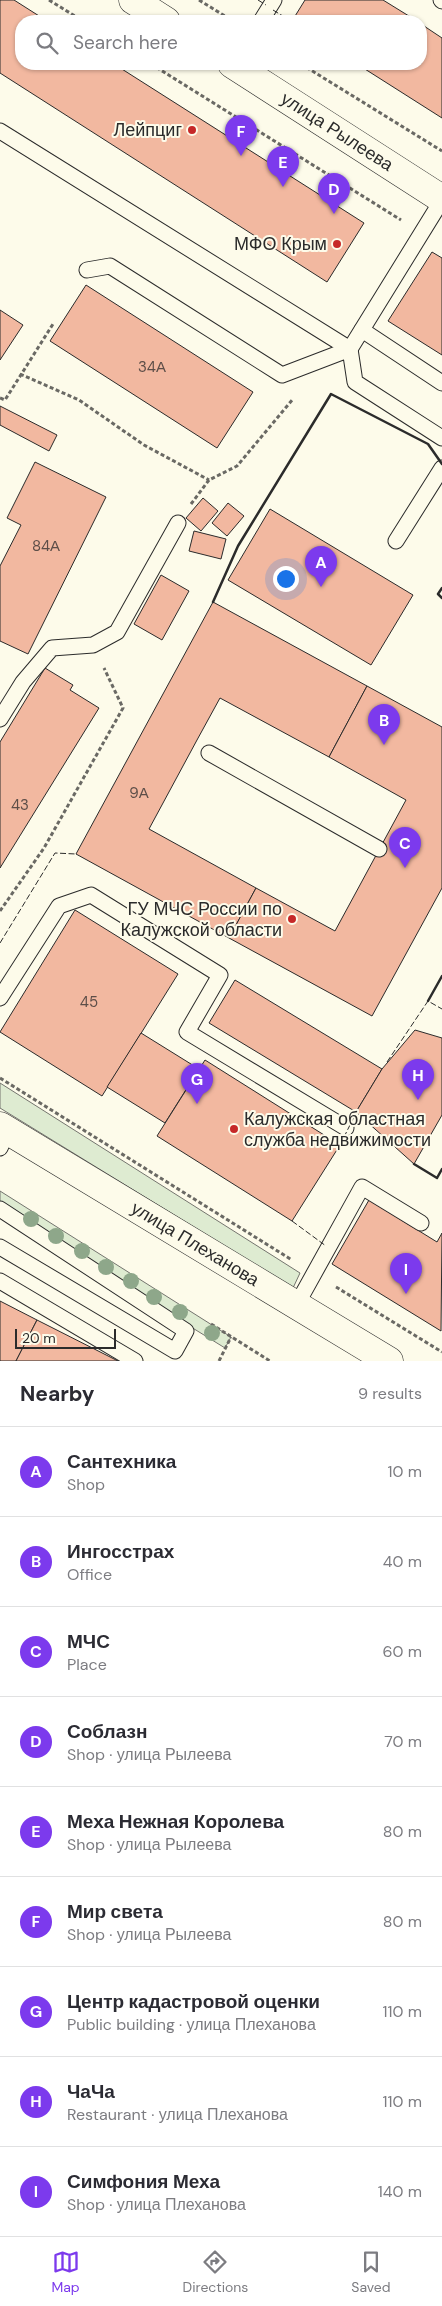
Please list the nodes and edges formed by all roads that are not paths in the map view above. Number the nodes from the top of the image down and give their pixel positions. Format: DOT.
graph roads {
  1 [pos="133,0"];
  2 [pos="274,0"];
  3 [pos="157,15"];
  4 [pos="265,15"];
  5 [pos="242,70"];
  6 [pos="0,131"];
  7 [pos="442,200"];
  8 [pos="87,270"];
  9 [pos="362,330"];
  10 [pos="350,349"];
  11 [pos="442,383"];
  12 [pos="442,438"];
  13 [pos="442,468"];
  14 [pos="178,523"];
  15 [pos="396,541"];
  16 [pos="0,719"];
  17 [pos="209,753"];
  18 [pos="379,849"];
  19 [pos="0,998"];
  20 [pos="346,1128"];
  21 [pos="3,1135"];
  22 [pos="0,1210"];
  23 [pos="421,1224"];
  24 [pos="0,1247"];
  25 [pos="0,1281"];
  26 [pos="296,1306"];
  27 [pos="172,1356"];
  28 [pos="135,1361"];
  29 [pos="389,1361"];
  1 -- 3 [label="main road"];
  2 -- 4 [label="lane"];
  5 -- 7 [label="main road, улица Рылеева"];
  6 -- 10 [label="lane"];
  7 -- 9 [label="lane"];
  8 -- 10 [label="lane"];
  9 -- 10 [label="lane"];
  9 -- 11 [label="lane"];
  10 -- 12 [label="lane"];
  13 -- 15 [label="lane"];
  14 -- 16 [label="lane"];
  17 -- 18 [label="lane"];
  19 -- 20 [label="lane"];
  21 -- 26 [label="main road, улица Плеханова"];
  22 -- 27 [label="lane"];
  23 -- 26 [label="lane"];
  24 -- 27 [label="lane"];
  25 -- 28 [label="lane"];
  26 -- 29 [label="main road, улица Плеханова"];
}
